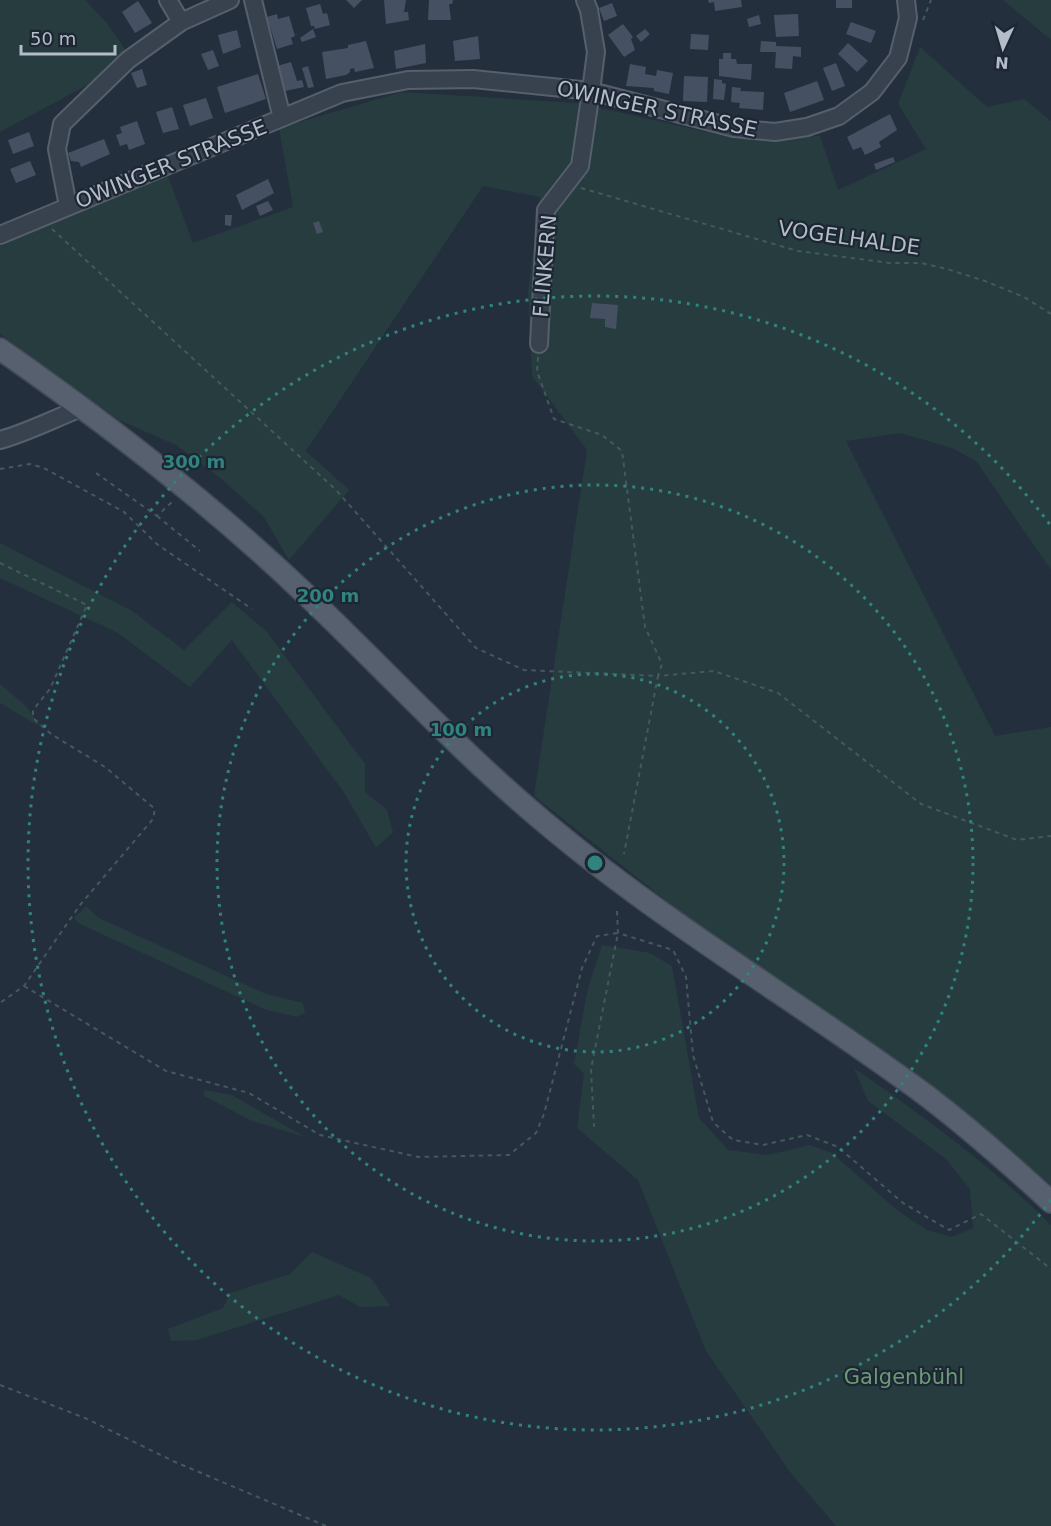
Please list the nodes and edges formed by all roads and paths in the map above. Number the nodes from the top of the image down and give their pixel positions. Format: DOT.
graph roads {
  1 [pos="168,0"];
  2 [pos="230,0"];
  3 [pos="253,0"];
  4 [pos="585,0"];
  5 [pos="906,0"];
  6 [pos="181,22"];
  7 [pos="591,91"];
  8 [pos="282,118"];
  9 [pos="572,180"];
  10 [pos="68,206"];
  11 [pos="41,218"];
  12 [pos="0,235"];
  13 [pos="1051,314"];
  14 [pos="538,344"];
  15 [pos="0,349"];
  16 [pos="84,407"];
  17 [pos="0,440"];
  18 [pos="0,469"];
  19 [pos="96,473"];
  20 [pos="173,501"];
  21 [pos="157,516"];
  22 [pos="200,551"];
  23 [pos="0,563"];
  24 [pos="252,609"];
  25 [pos="658,676"];
  26 [pos="1051,836"];
  27 [pos="624,854"];
  28 [pos="617,911"];
  29 [pos="618,933"];
  30 [pos="24,986"];
  31 [pos="0,1003"];
  32 [pos="594,1127"];
  33 [pos="1051,1202"];
  34 [pos="1051,1269"];
  35 [pos="0,1385"];
  36 [pos="326,1526"];
  1 -- 6 [label="street"];
  2 -- 6 [label="street"];
  3 -- 8 [label="street"];
  4 -- 7 [label="street, FLINKERN"];
  5 -- 7 [label="street, OWINGER STRASSE"];
  6 -- 10 [label="street"];
  7 -- 8 [label="street, OWINGER STRASSE"];
  7 -- 9 [label="street, FLINKERN"];
  8 -- 10 [label="street, OWINGER STRASSE"];
  9 -- 13 [label="path, VOGELHALDE"];
  9 -- 14 [label="street, FLINKERN"];
  10 -- 11 [label="street, OWINGER STRASSE"];
  11 -- 12 [label="street, OWINGER STRASSE"];
  11 -- 25 [label="path"];
  14 -- 25 [label="path"];
  15 -- 16 [label="main road"];
  16 -- 17 [label="street"];
  16 -- 33 [label="main road"];
  18 -- 24 [label="path"];
  19 -- 21 [label="path"];
  20 -- 21 [label="path"];
  21 -- 22 [label="path"];
  23 -- 30 [label="path"];
  25 -- 26 [label="path"];
  25 -- 27 [label="path"];
  28 -- 29 [label="path"];
  29 -- 30 [label="path"];
  29 -- 32 [label="path"];
  29 -- 34 [label="path"];
  30 -- 31 [label="path"];
  35 -- 36 [label="path"];
}
